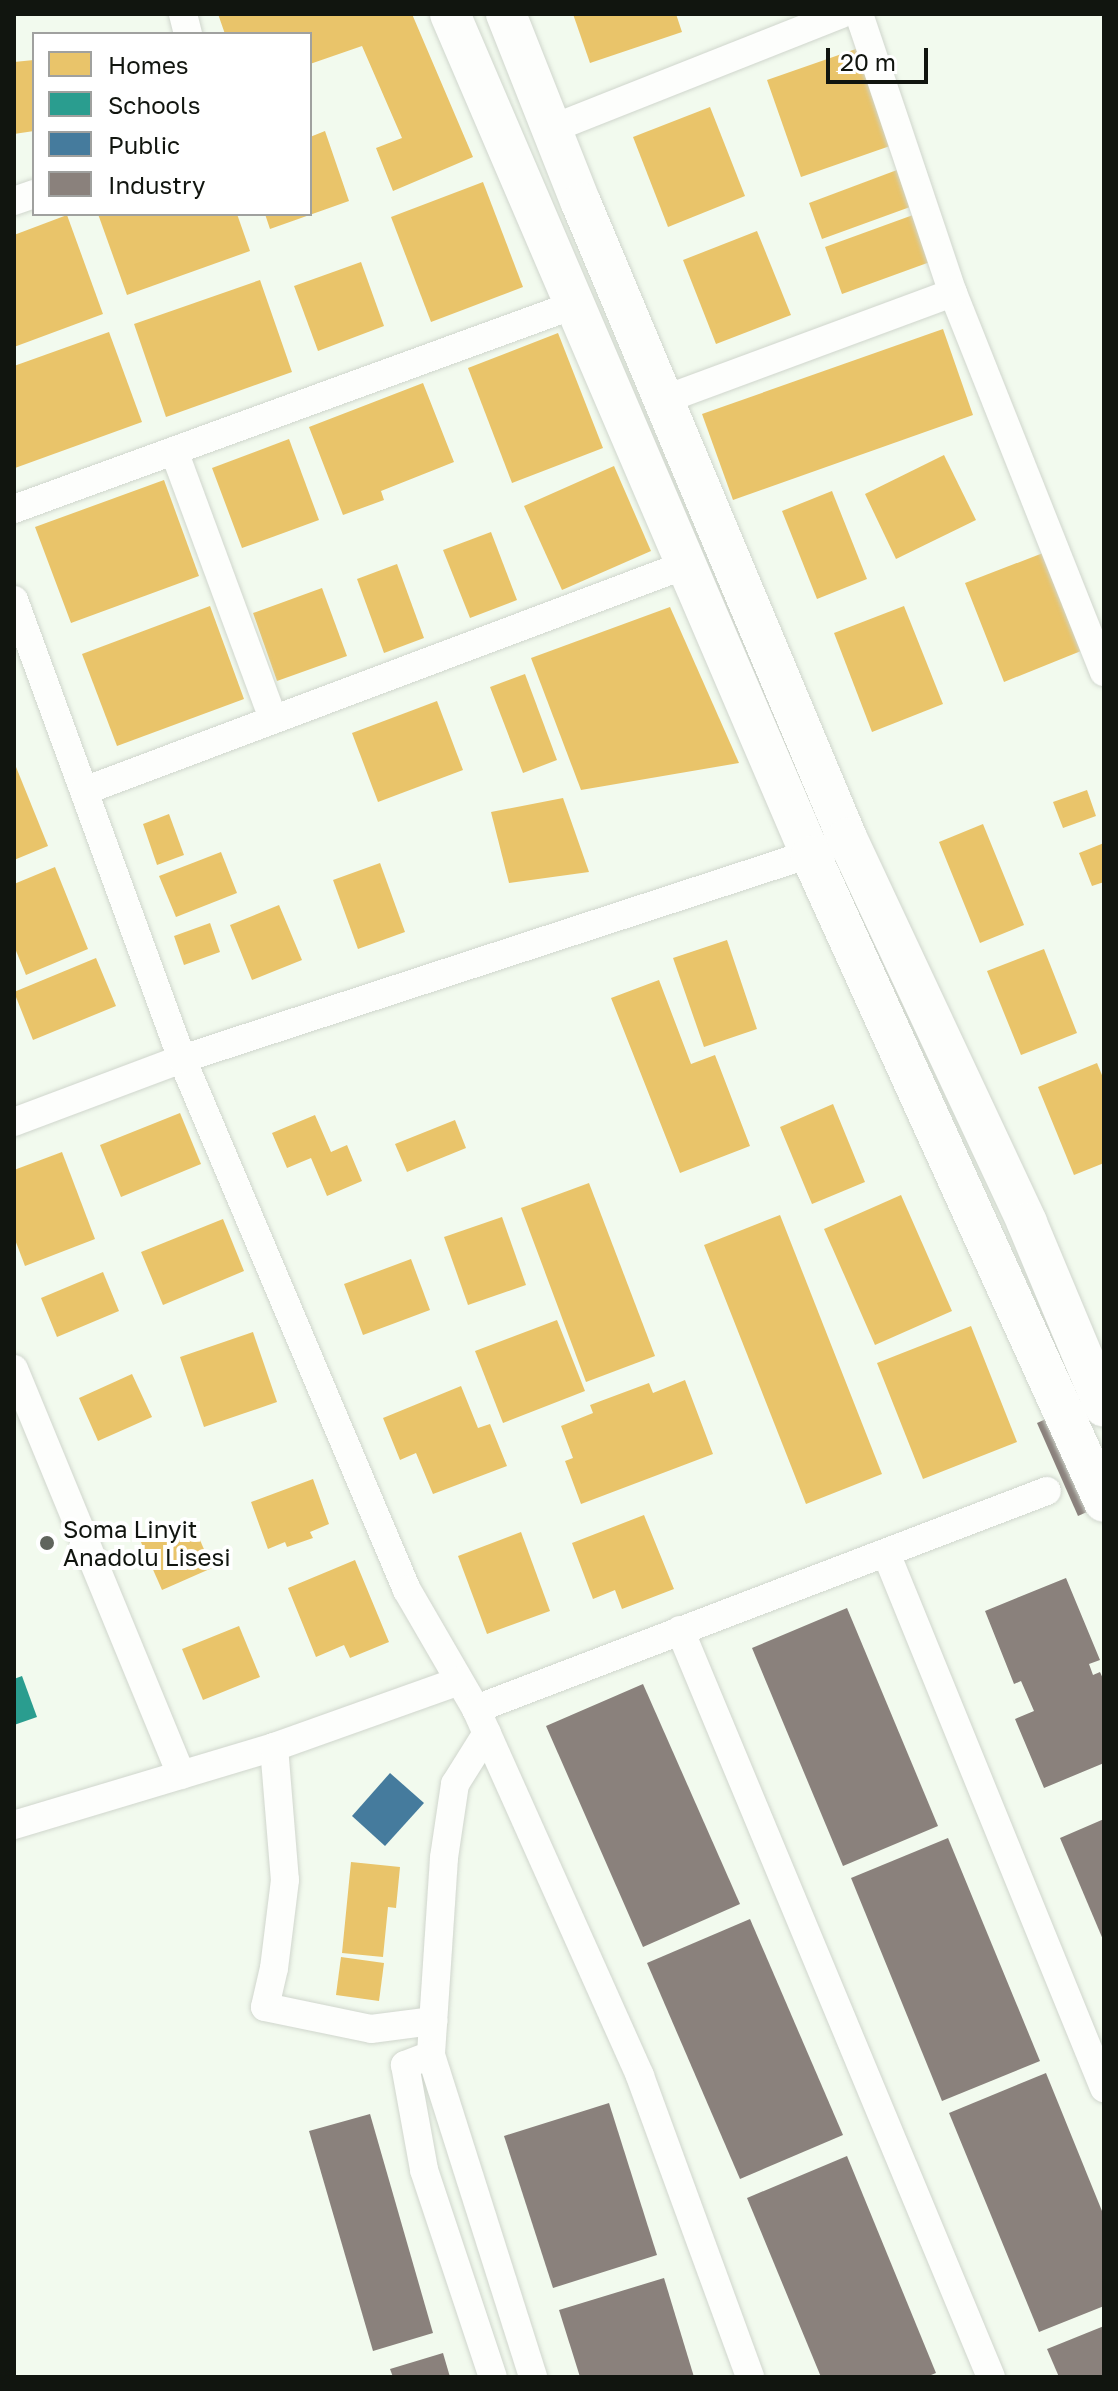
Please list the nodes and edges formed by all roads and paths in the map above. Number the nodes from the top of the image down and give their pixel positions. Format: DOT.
graph roads {
  1 [pos="450,14"];
  2 [pos="506,14"];
  3 [pos="841,14"];
  4 [pos="859,14"];
  5 [pos="551,129"];
  6 [pos="953,293"];
  7 [pos="574,305"];
  8 [pos="663,400"];
  9 [pos="174,451"];
  10 [pos="14,509"];
  11 [pos="685,565"];
  12 [pos="14,600"];
  13 [pos="1104,672"];
  14 [pos="273,719"];
  15 [pos="84,791"];
  16 [pos="847,838"];
  17 [pos="811,856"];
  18 [pos="182,1059"];
  19 [pos="14,1122"];
  20 [pos="14,1369"];
  21 [pos="1104,1407"];
  22 [pos="1047,1491"];
  23 [pos="1104,1502"];
  24 [pos="886,1553"];
  25 [pos="680,1630"];
  26 [pos="459,1681"];
  27 [pos="481,1721"];
  28 [pos="274,1747"];
  29 [pos="181,1775"];
  30 [pos="14,1825"];
  31 [pos="433,2021"];
  32 [pos="431,2055"];
  33 [pos="1104,2088"];
  34 [pos="493,2377"];
  35 [pos="533,2377"];
  36 [pos="750,2377"];
  37 [pos="991,2377"];
  1 -- 7 [label="main road"];
  2 -- 5 [label="main road"];
  3 -- 5 [label="street"];
  4 -- 6 [label="street"];
  5 -- 8 [label="main road"];
  6 -- 8 [label="street"];
  6 -- 13 [label="street"];
  7 -- 9 [label="street"];
  7 -- 11 [label="main road"];
  8 -- 16 [label="main road"];
  9 -- 10 [label="street"];
  9 -- 14 [label="street"];
  11 -- 14 [label="street"];
  11 -- 17 [label="main road"];
  12 -- 15 [label="street"];
  14 -- 15 [label="street"];
  15 -- 18 [label="street"];
  16 -- 17 [label="street"];
  16 -- 21 [label="main road"];
  17 -- 18 [label="street"];
  17 -- 23 [label="main road"];
  18 -- 19 [label="street"];
  18 -- 26 [label="street"];
  20 -- 29 [label="street"];
  22 -- 24 [label="street"];
  24 -- 25 [label="street"];
  24 -- 33 [label="street"];
  25 -- 27 [label="street"];
  25 -- 37 [label="street"];
  26 -- 27 [label="street"];
  26 -- 28 [label="street"];
  27 -- 31 [label="street"];
  27 -- 36 [label="street"];
  28 -- 29 [label="street"];
  28 -- 31 [label="street"];
  29 -- 30 [label="street"];
  31 -- 32 [label="street"];
  32 -- 34 [label="street"];
  32 -- 35 [label="street"];
}
